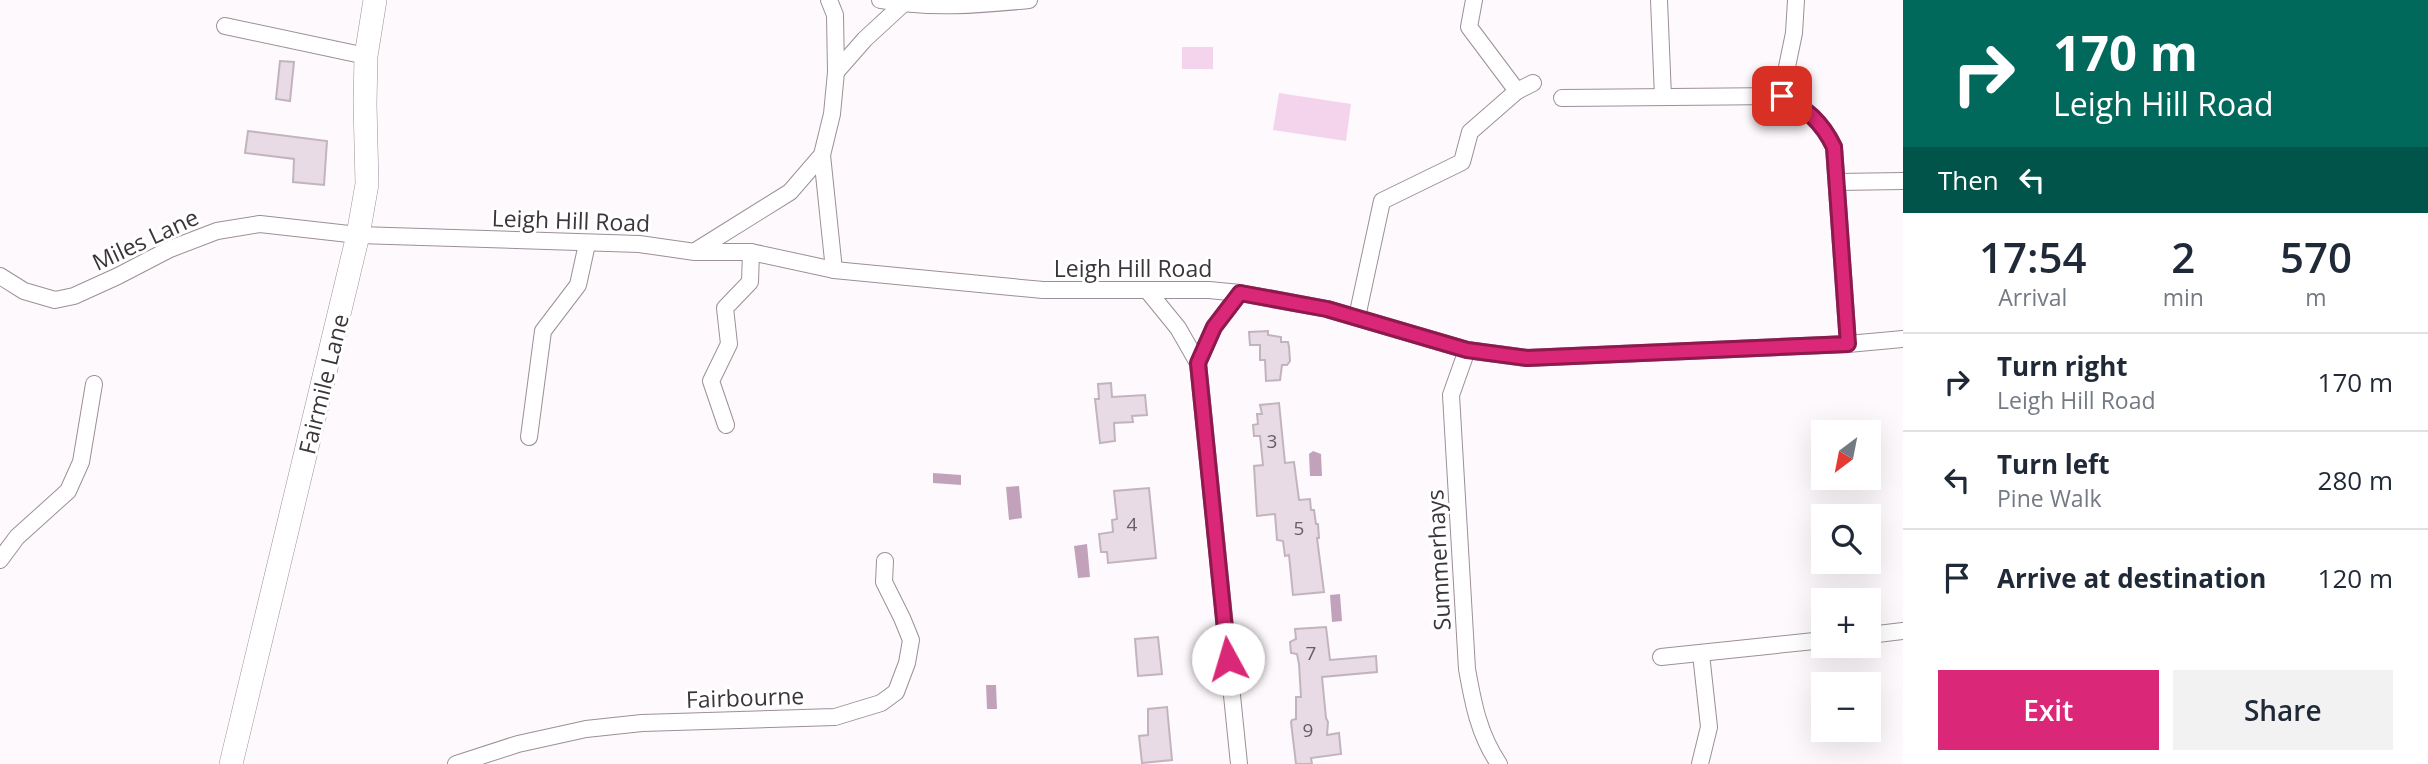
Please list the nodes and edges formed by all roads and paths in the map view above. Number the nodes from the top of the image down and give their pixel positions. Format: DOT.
graph roads {
  1 [pos="375,0"];
  2 [pos="829,0"];
  3 [pos="880,0"];
  4 [pos="1029,0"];
  5 [pos="1474,0"];
  6 [pos="1659,0"];
  7 [pos="1796,0"];
  8 [pos="903,4"];
  9 [pos="225,26"];
  10 [pos="366,56"];
  11 [pos="836,72"];
  12 [pos="1533,83"];
  13 [pos="1517,91"];
  14 [pos="1782,96"];
  15 [pos="1663,97"];
  16 [pos="1562,98"];
  17 [pos="822,155"];
  18 [pos="1903,181"];
  19 [pos="1838,182"];
  20 [pos="358,235"];
  21 [pos="587,244"];
  22 [pos="695,252"];
  23 [pos="751,252"];
  24 [pos="834,270"];
  25 [pos="0,275"];
  26 [pos="1147,290"];
  27 [pos="1240,293"];
  28 [pos="1357,317"];
  29 [pos="1903,340"];
  30 [pos="1848,344"];
  31 [pos="1467,350"];
  32 [pos="1198,363"];
  33 [pos="94,384"];
  34 [pos="726,425"];
  35 [pos="529,437"];
  36 [pos="0,560"];
  37 [pos="885,561"];
  38 [pos="1903,631"];
  39 [pos="1881,634"];
  40 [pos="1811,641"];
  41 [pos="1701,654"];
  42 [pos="1661,657"];
  43 [pos="231,764"];
  44 [pos="456,764"];
  45 [pos="1239,764"];
  46 [pos="1499,764"];
  47 [pos="1700,764"];
  1 -- 10 [label="street, Fairmile Lane"];
  2 -- 11 [label="street"];
  3 -- 8 [label="street"];
  4 -- 8 [label="street"];
  5 -- 13 [label="street"];
  6 -- 15 [label="street"];
  7 -- 14 [label="street"];
  8 -- 11 [label="street"];
  9 -- 10 [label="street"];
  10 -- 20 [label="street, Fairmile Lane"];
  11 -- 17 [label="street"];
  12 -- 13 [label="street"];
  13 -- 28 [label="street"];
  14 -- 15 [label="street"];
  14 -- 19 [label="street"];
  15 -- 16 [label="street"];
  17 -- 22 [label="street"];
  17 -- 24 [label="street"];
  18 -- 19 [label="street"];
  19 -- 30 [label="street"];
  20 -- 21 [label="street, Leigh Hill Road"];
  20 -- 25 [label="street, Miles Lane"];
  20 -- 43 [label="street, Fairmile Lane"];
  21 -- 22 [label="street, Leigh Hill Road"];
  21 -- 35 [label="street"];
  22 -- 23 [label="street, Leigh Hill Road"];
  23 -- 24 [label="street, Leigh Hill Road"];
  23 -- 34 [label="street"];
  24 -- 26 [label="street, Leigh Hill Road"];
  26 -- 27 [label="street, Leigh Hill Road"];
  26 -- 32 [label="street"];
  27 -- 28 [label="street, Leigh Hill Road"];
  27 -- 32 [label="street"];
  28 -- 31 [label="street, Leigh Hill Road"];
  29 -- 30 [label="street, Leigh Hill Road"];
  30 -- 31 [label="street, Leigh Hill Road"];
  31 -- 46 [label="street, Summerhays"];
  32 -- 45 [label="street"];
  33 -- 36 [label="street"];
  37 -- 44 [label="street, Fairbourne"];
  38 -- 39 [label="street"];
  40 -- 41 [label="street"];
  41 -- 42 [label="street"];
  41 -- 47 [label="street"];
}
